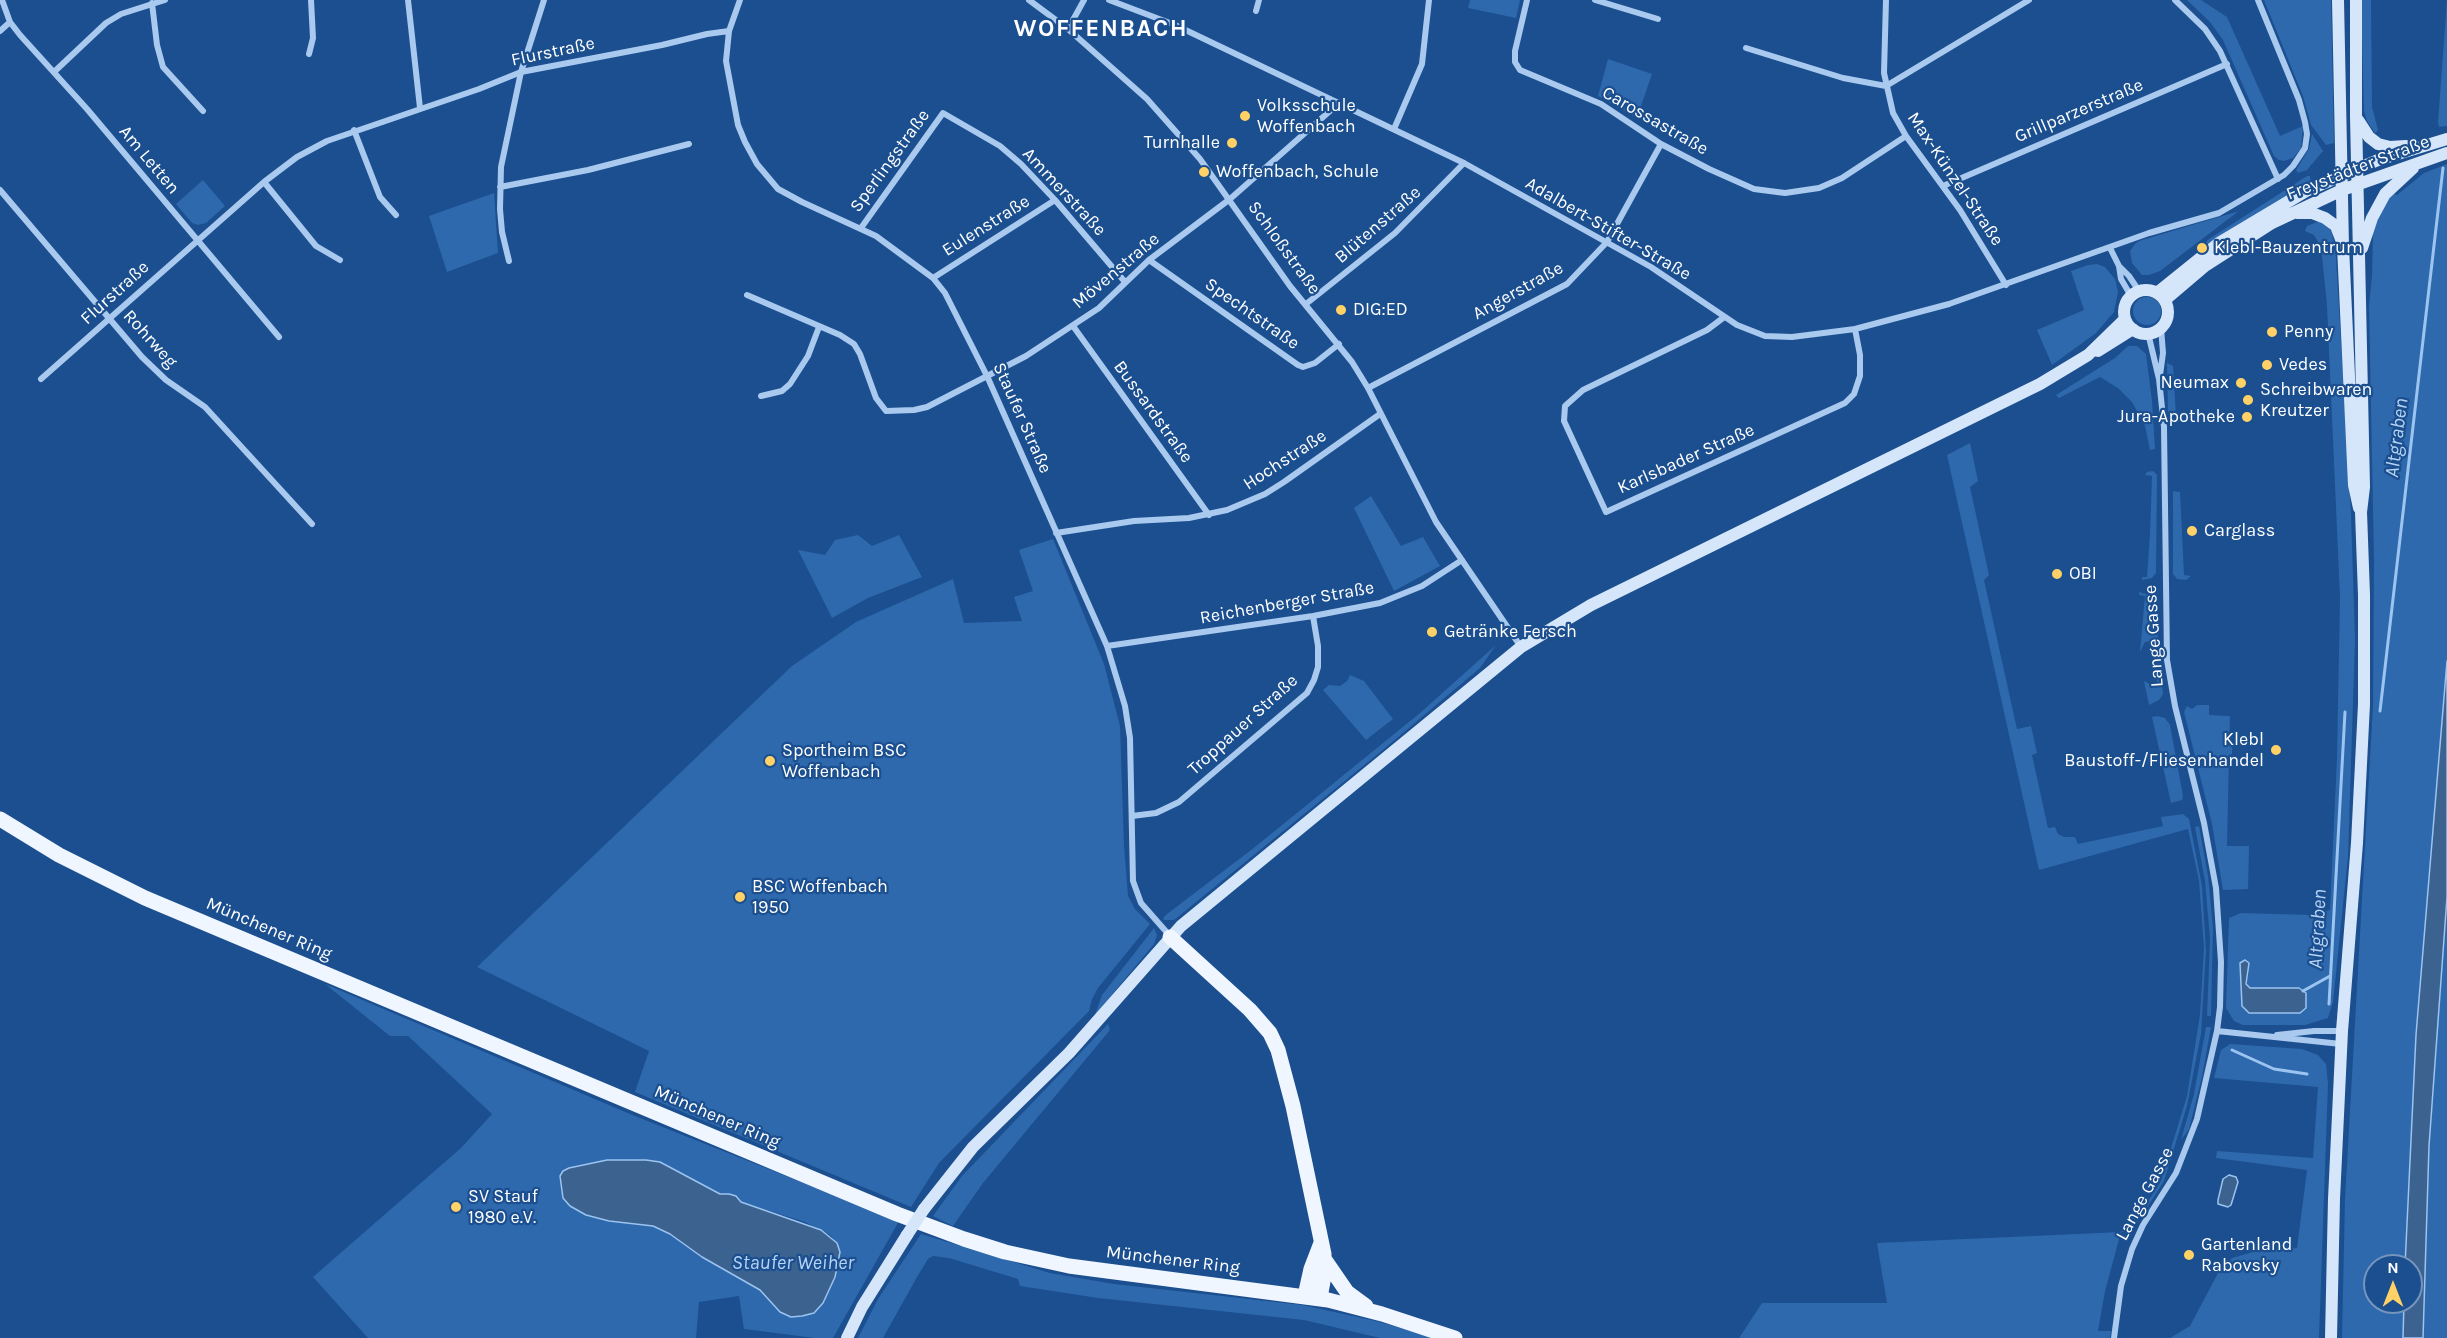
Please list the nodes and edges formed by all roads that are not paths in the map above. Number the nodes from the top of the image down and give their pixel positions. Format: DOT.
graph roads {
  1 [pos="2,0"];
  2 [pos="165,0"];
  3 [pos="311,0"];
  4 [pos="408,0"];
  5 [pos="544,0"];
  6 [pos="740,0"];
  7 [pos="1029,0"];
  8 [pos="1084,0"];
  9 [pos="1109,0"];
  10 [pos="1259,0"];
  11 [pos="1428,0"];
  12 [pos="1527,0"];
  13 [pos="1595,0"];
  14 [pos="1886,0"];
  15 [pos="2030,0"];
  16 [pos="2175,0"];
  17 [pos="2258,0"];
  18 [pos="2338,0"];
  19 [pos="2356,0"];
  20 [pos="152,3"];
  21 [pos="1256,11"];
  22 [pos="1658,19"];
  23 [pos="10,22"];
  24 [pos="1068,29"];
  25 [pos="0,31"];
  26 [pos="729,32"];
  27 [pos="1746,48"];
  28 [pos="309,54"];
  29 [pos="2227,64"];
  30 [pos="54,72"];
  31 [pos="521,72"];
  32 [pos="1886,86"];
  33 [pos="1339,103"];
  34 [pos="420,108"];
  35 [pos="203,111"];
  36 [pos="943,113"];
  37 [pos="2356,116"];
  38 [pos="1394,129"];
  39 [pos="354,130"];
  40 [pos="1906,136"];
  41 [pos="2447,139"];
  42 [pos="689,144"];
  43 [pos="1661,144"];
  44 [pos="2427,144"];
  45 [pos="2441,155"];
  46 [pos="1464,164"];
  47 [pos="2357,168"];
  48 [pos="2342,174"];
  49 [pos="2278,179"];
  50 [pos="264,182"];
  51 [pos="2358,184"];
  52 [pos="1943,186"];
  53 [pos="500,187"];
  54 [pos="0,190"];
  55 [pos="2342,190"];
  56 [pos="1055,200"];
  57 [pos="1230,200"];
  58 [pos="396,215"];
  59 [pos="2288,215"];
  60 [pos="861,228"];
  61 [pos="197,241"];
  62 [pos="1607,242"];
  63 [pos="2343,246"];
  64 [pos="2110,248"];
  65 [pos="340,260"];
  66 [pos="1149,260"];
  67 [pos="509,261"];
  68 [pos="2359,267"];
  69 [pos="933,278"];
  70 [pos="1125,282"];
  71 [pos="2006,285"];
  72 [pos="2135,293"];
  73 [pos="747,295"];
  74 [pos="2161,296"];
  75 [pos="1306,304"];
  76 [pos="110,317"];
  77 [pos="1723,318"];
  78 [pos="2129,324"];
  79 [pos="1073,326"];
  80 [pos="819,327"];
  81 [pos="2161,328"];
  82 [pos="1855,329"];
  83 [pos="2148,333"];
  84 [pos="279,337"];
  85 [pos="1339,344"];
  86 [pos="987,376"];
  87 [pos="41,379"];
  88 [pos="2159,379"];
  89 [pos="1368,388"];
  90 [pos="761,396"];
  91 [pos="1380,414"];
  92 [pos="2361,512"];
  93 [pos="1209,514"];
  94 [pos="312,524"];
  95 [pos="1056,533"];
  96 [pos="1462,561"];
  97 [pos="1313,616"];
  98 [pos="1107,646"];
  99 [pos="1521,647"];
  100 [pos="1132,816"];
  101 [pos="0,819"];
  102 [pos="1170,937"];
  103 [pos="2217,1031"];
  104 [pos="2342,1031"];
  105 [pos="2267,1037"];
  106 [pos="2341,1044"];
  107 [pos="1321,1243"];
  108 [pos="1325,1260"];
  109 [pos="1312,1297"];
  110 [pos="1382,1314"];
  111 [pos="847,1338"];
  112 [pos="1455,1338"];
  113 [pos="2114,1338"];
  114 [pos="2331,1338"];
  1 -- 23 [label="street, Am Letten"];
  2 -- 20 [label="street"];
  3 -- 28 [label="street"];
  4 -- 34 [label="street"];
  5 -- 31 [label="street"];
  6 -- 26 [label="street, Staufer Straße"];
  7 -- 24 [label="street, Schloßstraße"];
  8 -- 24 [label="street"];
  9 -- 33 [label="street, Adalbert-Stifter-Straße"];
  10 -- 21 [label="street"];
  11 -- 38 [label="street"];
  12 -- 43 [label="street, Carossastraße"];
  13 -- 22 [label="street"];
  14 -- 32 [label="street, Max-Künzel-Straße"];
  15 -- 32 [label="street"];
  16 -- 29 [label="street"];
  17 -- 49 [label="street, Adalbert-Stifter-Straße"];
  18 -- 48 [label="main road"];
  19 -- 37 [label="main road"];
  20 -- 30 [label="street"];
  20 -- 35 [label="street"];
  23 -- 25 [label="street"];
  23 -- 30 [label="street, Am Letten"];
  24 -- 57 [label="street, Schloßstraße"];
  26 -- 31 [label="street, Flurstraße"];
  26 -- 60 [label="street, Staufer Straße"];
  27 -- 32 [label="street"];
  29 -- 49 [label="street"];
  29 -- 52 [label="street, Grillparzerstraße"];
  30 -- 61 [label="street, Am Letten"];
  31 -- 34 [label="street, Flurstraße"];
  31 -- 53 [label="street"];
  32 -- 40 [label="street, Max-Künzel-Straße"];
  33 -- 38 [label="street, Adalbert-Stifter-Straße"];
  33 -- 57 [label="street, Mövenstraße"];
  34 -- 39 [label="street, Flurstraße"];
  36 -- 56 [label="street, Ammerstraße"];
  36 -- 60 [label="street, Sperlingstraße"];
  37 -- 44 [label="main road"];
  37 -- 47 [label="main road"];
  38 -- 46 [label="street, Adalbert-Stifter-Straße"];
  39 -- 50 [label="street, Flurstraße"];
  39 -- 58 [label="street"];
  40 -- 43 [label="street, Carossastraße"];
  40 -- 52 [label="street, Max-Künzel-Straße"];
  41 -- 44 [label="main road, Freystädter Straße"];
  42 -- 53 [label="street"];
  43 -- 62 [label="street, Angerstraße"];
  44 -- 47 [label="main road, Freystädter Straße"];
  45 -- 51 [label="main road, Freystädter Straße"];
  45 -- 68 [label="main road"];
  46 -- 62 [label="street, Adalbert-Stifter-Straße"];
  46 -- 75 [label="street, Blütenstraße"];
  47 -- 48 [label="main road, Freystädter Straße"];
  47 -- 51 [label="main road"];
  48 -- 55 [label="main road"];
  48 -- 74 [label="main road, Freystädter Straße"];
  49 -- 64 [label="street, Adalbert-Stifter-Straße"];
  50 -- 61 [label="street, Flurstraße"];
  50 -- 65 [label="street"];
  51 -- 55 [label="main road, Freystädter Straße"];
  51 -- 68 [label="main road"];
  52 -- 71 [label="street, Max-Künzel-Straße"];
  53 -- 67 [label="street"];
  54 -- 76 [label="street, Rohrweg"];
  55 -- 59 [label="main road, Freystädter Straße"];
  55 -- 63 [label="main road"];
  56 -- 69 [label="street, Eulenstraße"];
  56 -- 70 [label="street, Ammerstraße"];
  57 -- 66 [label="street, Mövenstraße"];
  57 -- 75 [label="street, Schloßstraße"];
  59 -- 63 [label="main road"];
  59 -- 74 [label="main road, Freystädter Straße"];
  60 -- 69 [label="street, Staufer Straße"];
  61 -- 76 [label="street, Flurstraße"];
  61 -- 84 [label="street, Am Letten"];
  62 -- 77 [label="street, Adalbert-Stifter-Straße"];
  62 -- 89 [label="street, Angerstraße"];
  63 -- 92 [label="main road"];
  64 -- 71 [label="street, Adalbert-Stifter-Straße"];
  64 -- 72 [label="street"];
  66 -- 70 [label="street, Mövenstraße"];
  66 -- 85 [label="street, Spechtstraße"];
  68 -- 92 [label="main road"];
  69 -- 86 [label="street, Staufer Straße"];
  70 -- 79 [label="street, Mövenstraße"];
  71 -- 82 [label="street, Adalbert-Stifter-Straße"];
  72 -- 74 [label="main road"];
  72 -- 78 [label="main road"];
  73 -- 80 [label="street"];
  74 -- 81 [label="main road"];
  75 -- 85 [label="street, Schloßstraße"];
  76 -- 87 [label="street, Flurstraße"];
  76 -- 94 [label="street, Rohrweg"];
  77 -- 82 [label="street, Adalbert-Stifter-Straße"];
  77 -- 82 [label="street, Karlsbader Straße"];
  78 -- 83 [label="main road"];
  78 -- 99 [label="main road"];
  79 -- 86 [label="street, Mövenstraße"];
  79 -- 93 [label="street, Bussardstraße"];
  80 -- 86 [label="street, Mövenstraße"];
  80 -- 90 [label="street"];
  81 -- 83 [label="main road"];
  81 -- 88 [label="street, Lange Gasse"];
  83 -- 88 [label="street, Lange Gasse"];
  85 -- 89 [label="street, Schloßstraße"];
  86 -- 95 [label="street, Staufer Straße"];
  88 -- 103 [label="street, Lange Gasse"];
  89 -- 91 [label="street, Schloßstraße"];
  91 -- 93 [label="street, Hochstraße"];
  91 -- 96 [label="street, Schloßstraße"];
  92 -- 104 [label="main road"];
  93 -- 95 [label="street, Hochstraße"];
  95 -- 98 [label="street, Staufer Straße"];
  96 -- 97 [label="street, Reichenberger Straße"];
  96 -- 99 [label="street, Schloßstraße"];
  97 -- 98 [label="street, Reichenberger Straße"];
  97 -- 100 [label="street, Troppauer Straße"];
  98 -- 100 [label="street, Staufer Straße"];
  99 -- 102 [label="main road"];
  100 -- 102 [label="street, Staufer Straße"];
  101 -- 109 [label="main road, Münchener Ring"];
  102 -- 107 [label="main road"];
  102 -- 111 [label="main road, bridge"];
  103 -- 105 [label="street"];
  103 -- 113 [label="street, Lange Gasse"];
  104 -- 105 [label="street"];
  104 -- 106 [label="main road"];
  105 -- 106 [label="street"];
  106 -- 114 [label="main road"];
  107 -- 108 [label="main road"];
  107 -- 109 [label="main road"];
  108 -- 109 [label="main road"];
  108 -- 110 [label="main road"];
  109 -- 110 [label="main road, Münchener Ring"];
  110 -- 112 [label="main road, Münchener Ring"];
}
